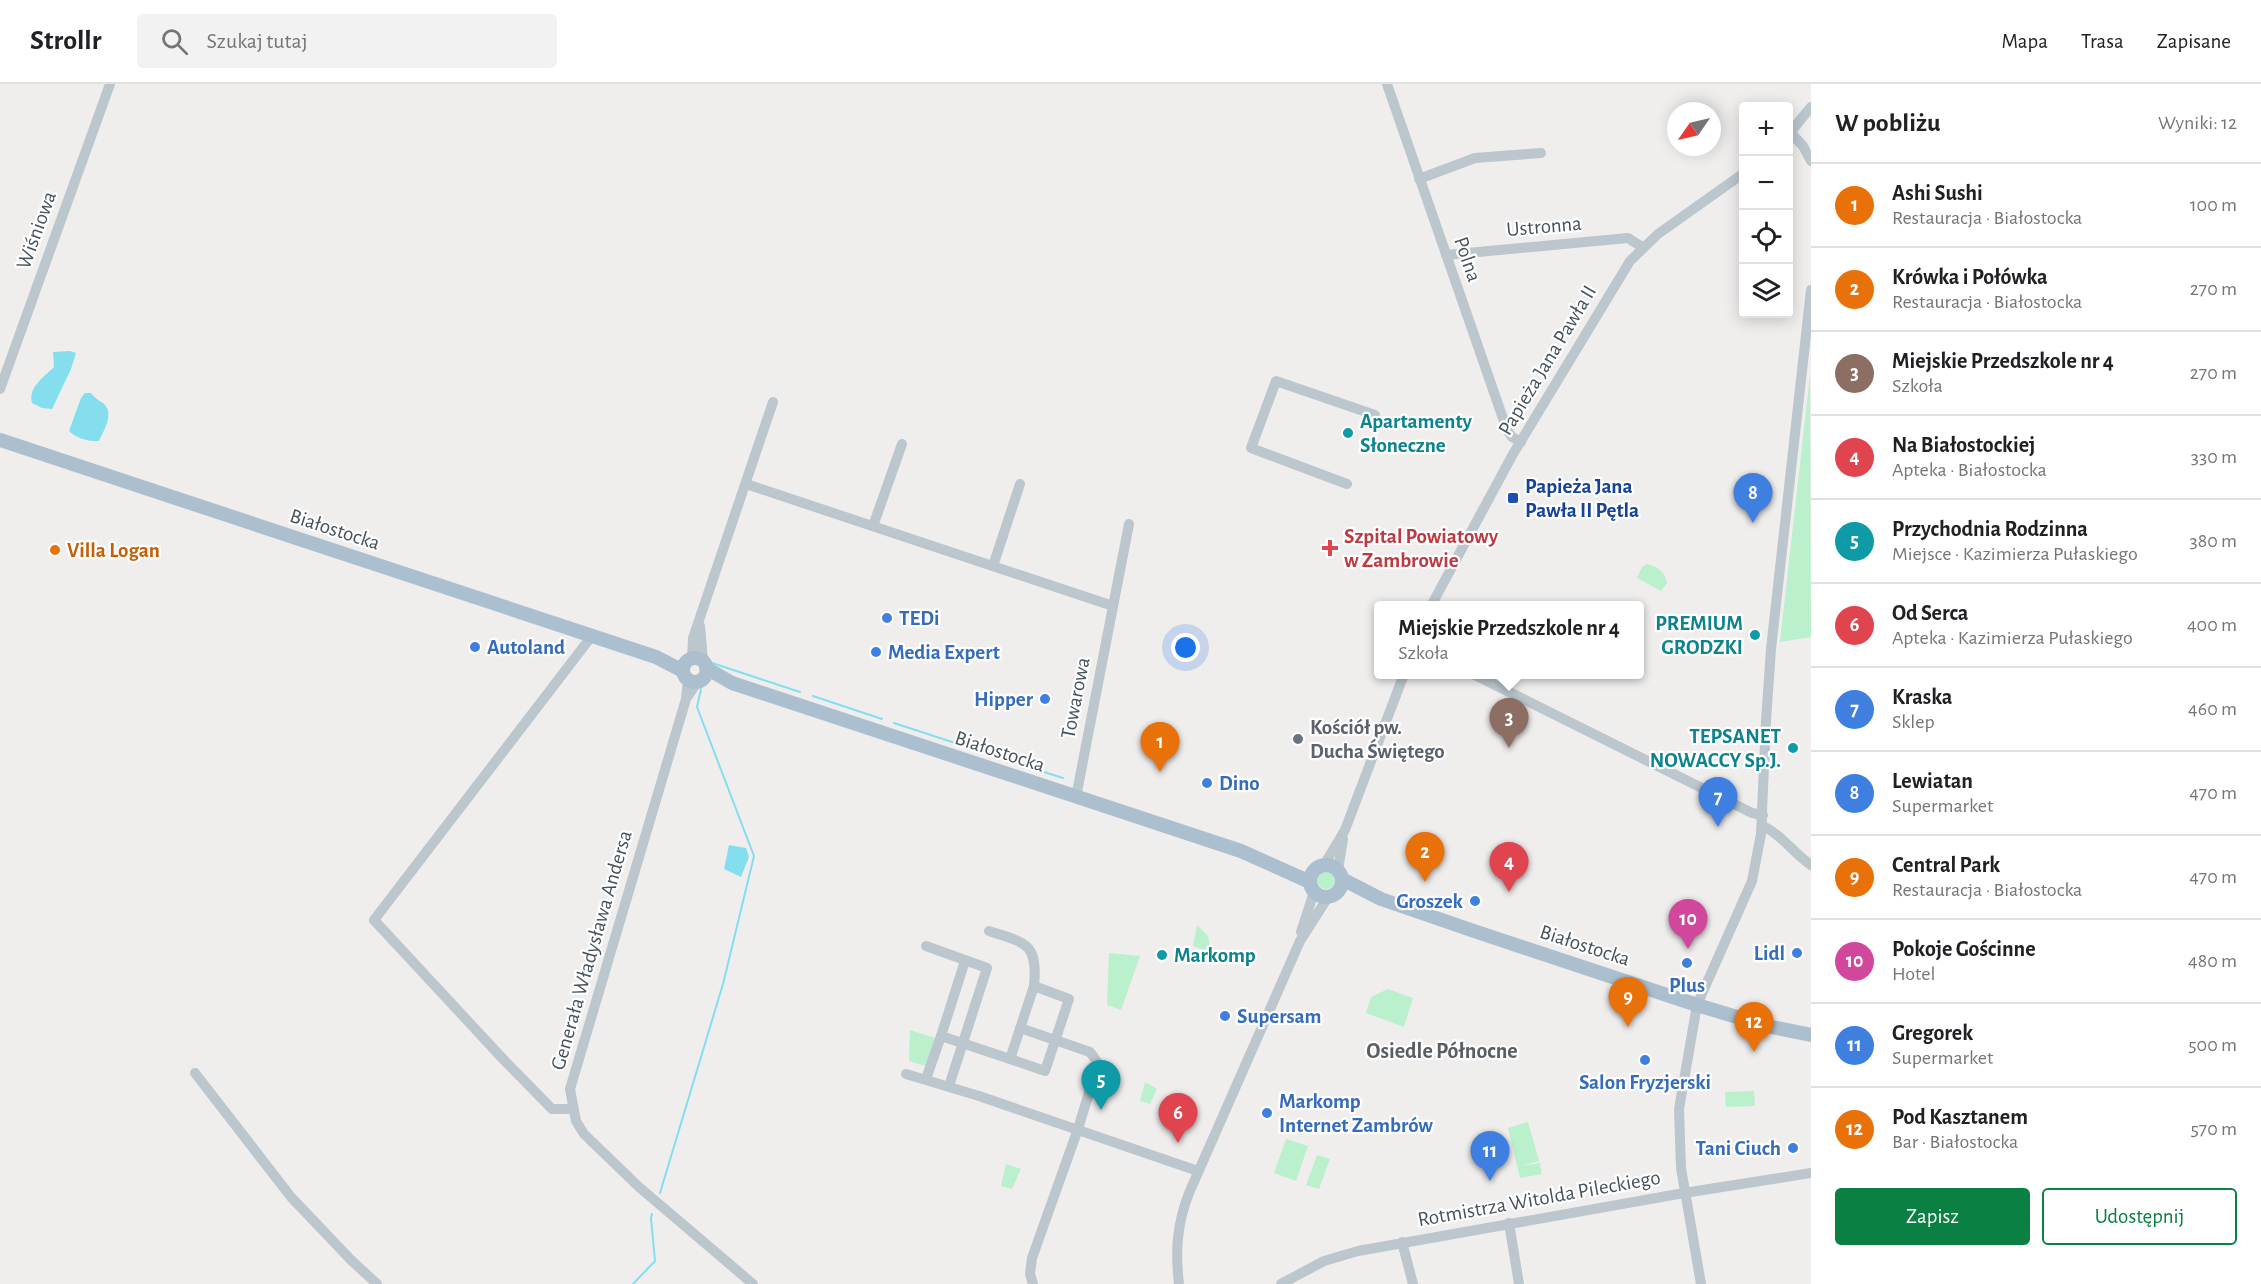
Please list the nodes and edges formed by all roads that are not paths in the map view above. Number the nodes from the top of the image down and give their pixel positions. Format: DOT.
graph roads {
  1 [pos="110,84"];
  2 [pos="1386,84"];
  3 [pos="1811,107"];
  4 [pos="1793,130"];
  5 [pos="1793,137"];
  6 [pos="1541,153"];
  7 [pos="1811,161"];
  8 [pos="1739,176"];
  9 [pos="1419,178"];
  10 [pos="1642,247"];
  11 [pos="1446,255"];
  12 [pos="1811,290"];
  13 [pos="0,389"];
  14 [pos="773,402"];
  15 [pos="1375,415"];
  16 [pos="0,440"];
  17 [pos="1521,442"];
  18 [pos="902,444"];
  19 [pos="746,484"];
  20 [pos="1020,484"];
  21 [pos="1347,484"];
  22 [pos="1129,524"];
  23 [pos="873,526"];
  24 [pos="993,566"];
  25 [pos="1434,601"];
  26 [pos="1113,606"];
  27 [pos="591,637"];
  28 [pos="695,670"];
  29 [pos="1402,679"];
  30 [pos="1481,679"];
  31 [pos="1076,797"];
  32 [pos="1763,820"];
  33 [pos="1345,830"];
  34 [pos="1256,857"];
  35 [pos="1811,865"];
  36 [pos="1320,866"];
  37 [pos="1340,874"];
  38 [pos="1312,887"];
  39 [pos="1332,895"];
  40 [pos="1381,899"];
  41 [pos="989,931"];
  42 [pos="1300,941"];
  43 [pos="926,946"];
  44 [pos="965,961"];
  45 [pos="1034,986"];
  46 [pos="1697,1005"];
  47 [pos="1020,1028"];
  48 [pos="1811,1035"];
  49 [pos="941,1036"];
  50 [pos="1055,1040"];
  51 [pos="963,1044"];
  52 [pos="1010,1059"];
  53 [pos="195,1073"];
  54 [pos="906,1074"];
  55 [pos="926,1079"];
  56 [pos="949,1086"];
  57 [pos="573,1109"];
  58 [pos="1078,1129"];
  59 [pos="1198,1171"];
  60 [pos="1811,1173"];
  61 [pos="1684,1193"];
  62 [pos="1509,1223"];
  63 [pos="1402,1242"];
  64 [pos="1294,1281"];
  65 [pos="377,1284"];
  66 [pos="753,1284"];
  67 [pos="1033,1284"];
  68 [pos="1179,1284"];
  69 [pos="1281,1284"];
  70 [pos="1413,1284"];
  71 [pos="1520,1284"];
  72 [pos="1701,1284"];
  1 -- 13 [label="street, Wiśniowa"];
  2 -- 9 [label="street, Polna"];
  3 -- 4 [label="street"];
  5 -- 7 [label="street"];
  6 -- 9 [label="street"];
  8 -- 10 [label="street, Papieża Jana Pawła II"];
  9 -- 11 [label="street, Polna"];
  10 -- 11 [label="street, Ustronna"];
  10 -- 17 [label="street, Papieża Jana Pawła II"];
  11 -- 17 [label="street, Polna"];
  12 -- 32 [label="street"];
  14 -- 19 [label="street, Generała Władysława Andersa"];
  15 -- 21 [label="street"];
  16 -- 27 [label="main road, Białostocka"];
  17 -- 25 [label="street, Papieża Jana Pawła II"];
  18 -- 23 [label="street"];
  19 -- 23 [label="street"];
  19 -- 28 [label="street, Generała Władysława Andersa"];
  20 -- 24 [label="street"];
  22 -- 26 [label="street, Towarowa"];
  23 -- 24 [label="street"];
  24 -- 26 [label="street"];
  26 -- 31 [label="street, Towarowa"];
  27 -- 28 [label="main road, Białostocka"];
  27 -- 57 [label="street"];
  28 -- 31 [label="main road, Białostocka"];
  28 -- 57 [label="street, Generała Władysława Andersa"];
  29 -- 33 [label="street"];
  30 -- 32 [label="street"];
  31 -- 34 [label="main road, Białostocka"];
  32 -- 35 [label="street"];
  32 -- 46 [label="street"];
  33 -- 36 [label="street"];
  33 -- 37 [label="street"];
  34 -- 36 [label="main road, Białostocka"];
  34 -- 38 [label="main road, Białostocka"];
  36 -- 37 [label="main road"];
  36 -- 38 [label="main road"];
  37 -- 39 [label="main road"];
  37 -- 40 [label="main road, Białostocka"];
  38 -- 39 [label="main road"];
  38 -- 42 [label="street"];
  39 -- 40 [label="main road, Białostocka"];
  39 -- 42 [label="street"];
  40 -- 46 [label="main road, Białostocka"];
  41 -- 45 [label="street"];
  42 -- 59 [label="street"];
  43 -- 44 [label="street"];
  44 -- 49 [label="street"];
  44 -- 51 [label="street"];
  45 -- 47 [label="street"];
  45 -- 50 [label="street"];
  46 -- 48 [label="main road, Białostocka"];
  46 -- 61 [label="street"];
  47 -- 50 [label="street"];
  47 -- 52 [label="street"];
  49 -- 51 [label="street"];
  49 -- 55 [label="street"];
  50 -- 52 [label="street"];
  50 -- 58 [label="street"];
  51 -- 52 [label="street"];
  51 -- 56 [label="street"];
  53 -- 65 [label="street"];
  54 -- 55 [label="street"];
  55 -- 56 [label="street"];
  56 -- 58 [label="street"];
  57 -- 66 [label="street, Generała Władysława Andersa"];
  58 -- 59 [label="street"];
  58 -- 67 [label="street"];
  59 -- 68 [label="street"];
  60 -- 61 [label="street, Rotmistrza Witolda Pileckiego"];
  61 -- 62 [label="street, Rotmistrza Witolda Pileckiego"];
  61 -- 72 [label="street"];
  62 -- 63 [label="street, Rotmistrza Witolda Pileckiego"];
  62 -- 71 [label="street"];
  63 -- 64 [label="street, Rotmistrza Witolda Pileckiego"];
  63 -- 70 [label="street"];
  64 -- 69 [label="street, Rotmistrza Witolda Pileckiego"];
}
